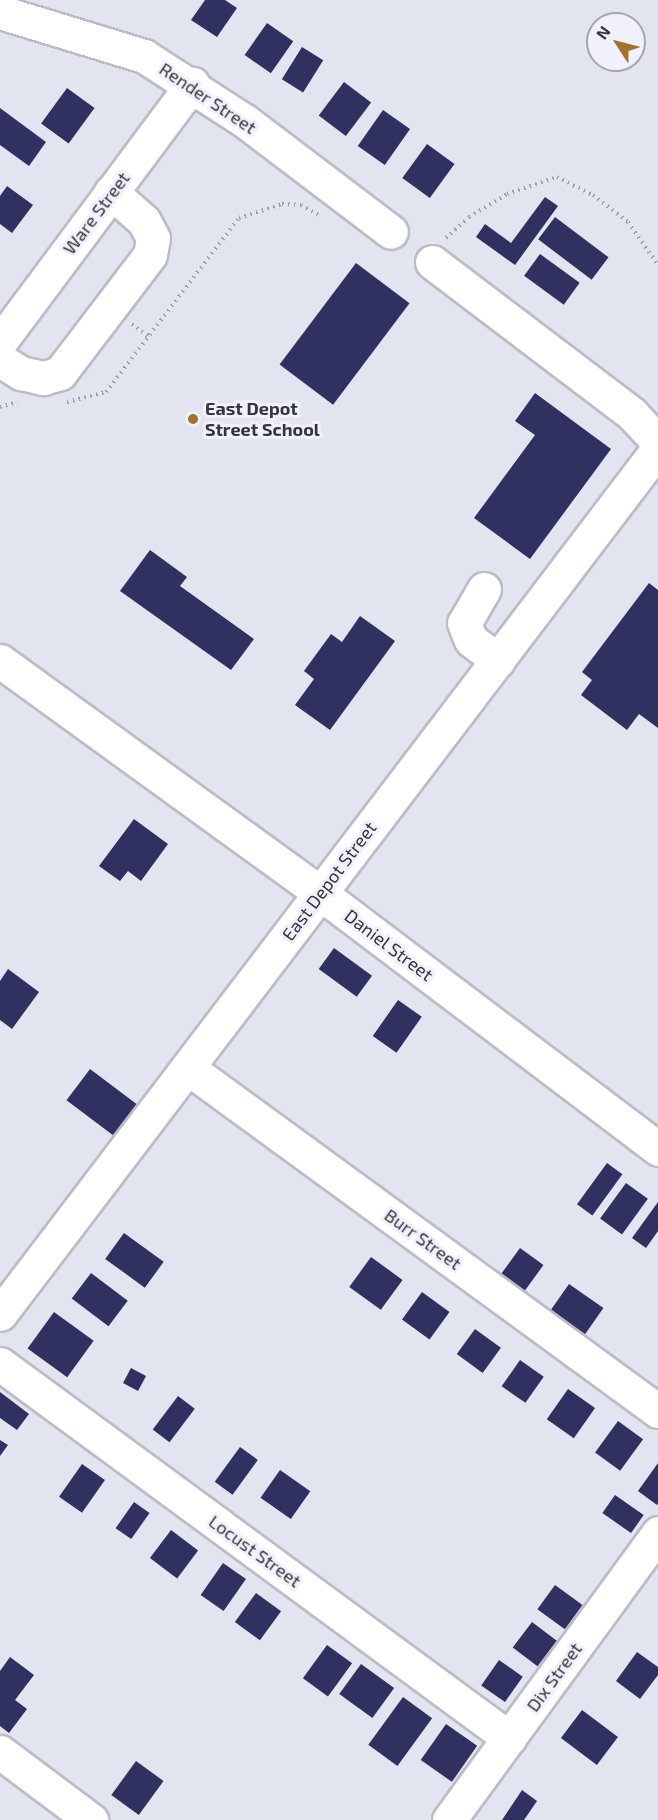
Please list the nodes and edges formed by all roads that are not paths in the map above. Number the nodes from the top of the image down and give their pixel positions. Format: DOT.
graph roads {
  1 [pos="0,12"];
  2 [pos="192,84"];
  3 [pos="111,192"];
  4 [pos="391,232"];
  5 [pos="435,253"];
  6 [pos="0,342"];
  7 [pos="0,360"];
  8 [pos="658,442"];
  9 [pos="658,449"];
  10 [pos="484,589"];
  11 [pos="498,660"];
  12 [pos="0,661"];
  13 [pos="320,893"];
  14 [pos="188,1068"];
  15 [pos="658,1149"];
  16 [pos="0,1314"];
  17 [pos="0,1364"];
  18 [pos="658,1411"];
  19 [pos="658,1533"];
  20 [pos="509,1738"];
  21 [pos="0,1752"];
  22 [pos="91,1820"];
  23 [pos="449,1820"];
  1 -- 2 [label="street, Render Street"];
  2 -- 3 [label="street, Ware Street"];
  2 -- 4 [label="street, Render Street"];
  3 -- 6 [label="street, Ware Street"];
  3 -- 7 [label="street"];
  5 -- 8 [label="street"];
  9 -- 11 [label="street, East Depot Street"];
  10 -- 11 [label="street"];
  11 -- 13 [label="street, East Depot Street"];
  12 -- 13 [label="street, Daniel Street"];
  13 -- 14 [label="street, East Depot Street"];
  13 -- 15 [label="street, Daniel Street"];
  14 -- 16 [label="street, East Depot Street"];
  14 -- 18 [label="street, Burr Street"];
  17 -- 20 [label="street, Locust Street"];
  19 -- 20 [label="street, Dix Street"];
  20 -- 23 [label="street, Dix Street"];
  21 -- 22 [label="street"];
}
